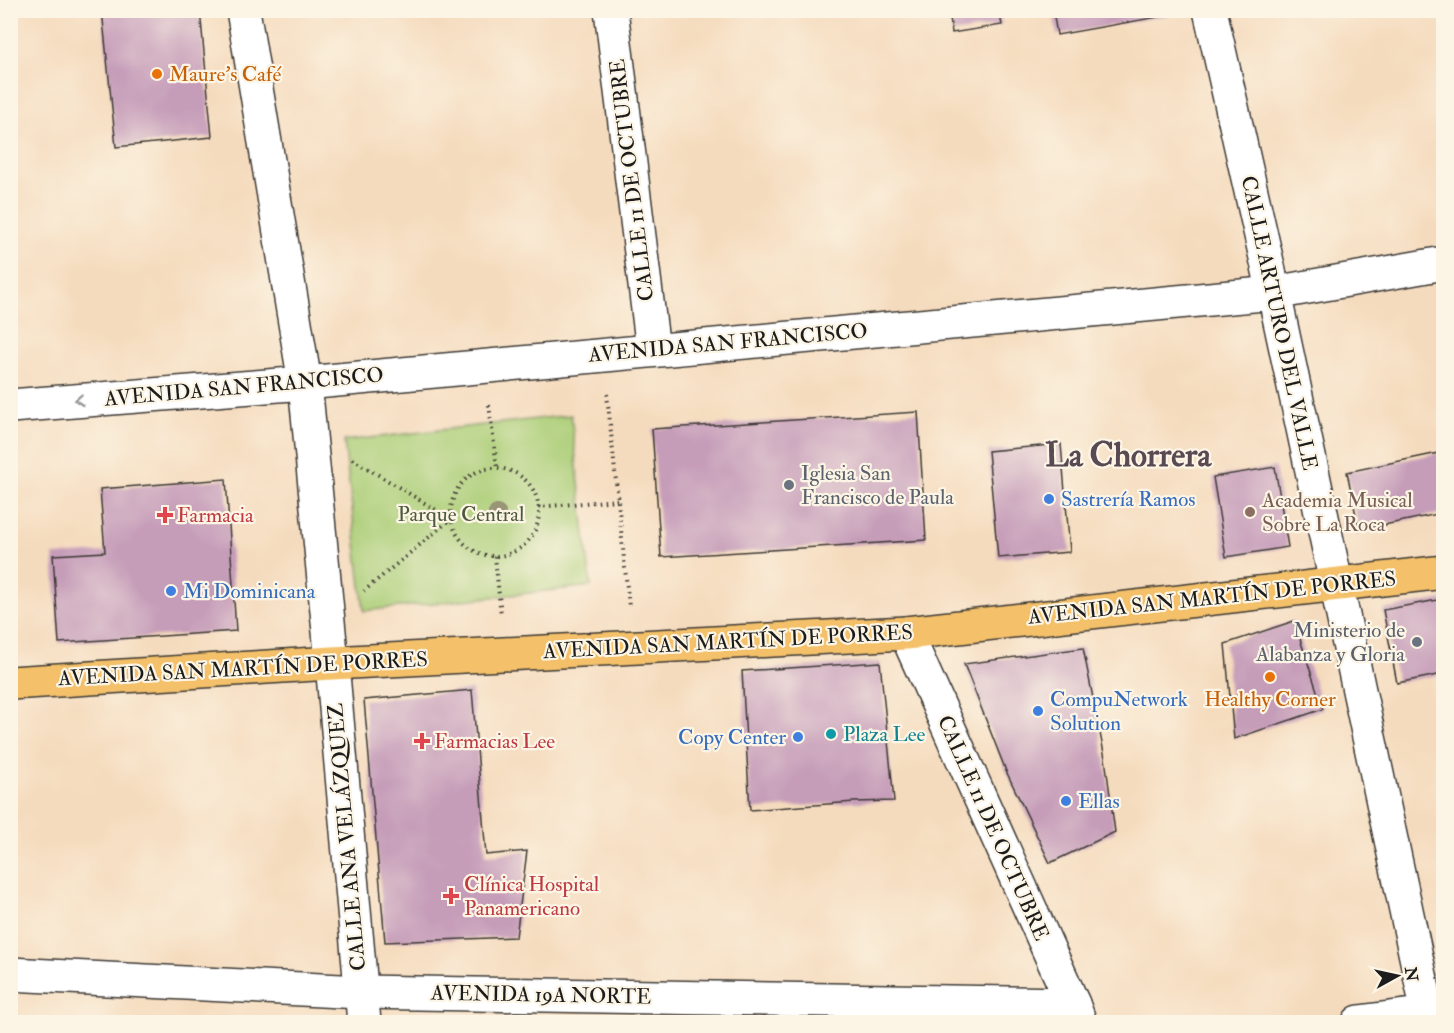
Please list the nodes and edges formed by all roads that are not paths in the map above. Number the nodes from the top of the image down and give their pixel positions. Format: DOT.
graph roads {
  1 [pos="243,10"];
  2 [pos="611,10"];
  3 [pos="1210,10"];
  4 [pos="1443,263"];
  5 [pos="1274,293"];
  6 [pos="653,350"];
  7 [pos="305,382"];
  8 [pos="10,405"];
  9 [pos="1443,572"];
  10 [pos="1336,584"];
  11 [pos="906,633"];
  12 [pos="332,663"];
  13 [pos="10,683"];
  14 [pos="10,974"];
  15 [pos="362,1007"];
  16 [pos="1076,1013"];
  17 [pos="1429,1018"];
  18 [pos="1359,1023"];
  1 -- 7 [label="street, CALLE ANA VELÁZQUEZ"];
  2 -- 6 [label="street, CALLE 11 DE OCTUBRE"];
  3 -- 5 [label="street, CALLE ARTURO DEL VALLE"];
  4 -- 5 [label="street, AVENIDA SAN FRANCISCO"];
  5 -- 6 [label="street, AVENIDA SAN FRANCISCO"];
  5 -- 10 [label="street, CALLE ARTURO DEL VALLE"];
  6 -- 7 [label="street, AVENIDA SAN FRANCISCO"];
  7 -- 8 [label="street, AVENIDA SAN FRANCISCO, one-way"];
  7 -- 12 [label="street, CALLE ANA VELÁZQUEZ"];
  9 -- 10 [label="main road, AVENIDA SAN MARTÍN DE PORRES"];
  10 -- 11 [label="main road, AVENIDA SAN MARTÍN DE PORRES"];
  10 -- 17 [label="street, CALLE ARTURO DEL VALLE"];
  11 -- 12 [label="main road, AVENIDA SAN MARTÍN DE PORRES"];
  11 -- 16 [label="street, CALLE 11 DE OCTUBRE"];
  12 -- 13 [label="main road, AVENIDA SAN MARTÍN DE PORRES"];
  12 -- 15 [label="street, CALLE ANA VELÁZQUEZ"];
  14 -- 15 [label="street, AVENIDA 19A NORTE"];
  15 -- 16 [label="street, AVENIDA 19A NORTE"];
  17 -- 18 [label="street"];
}
